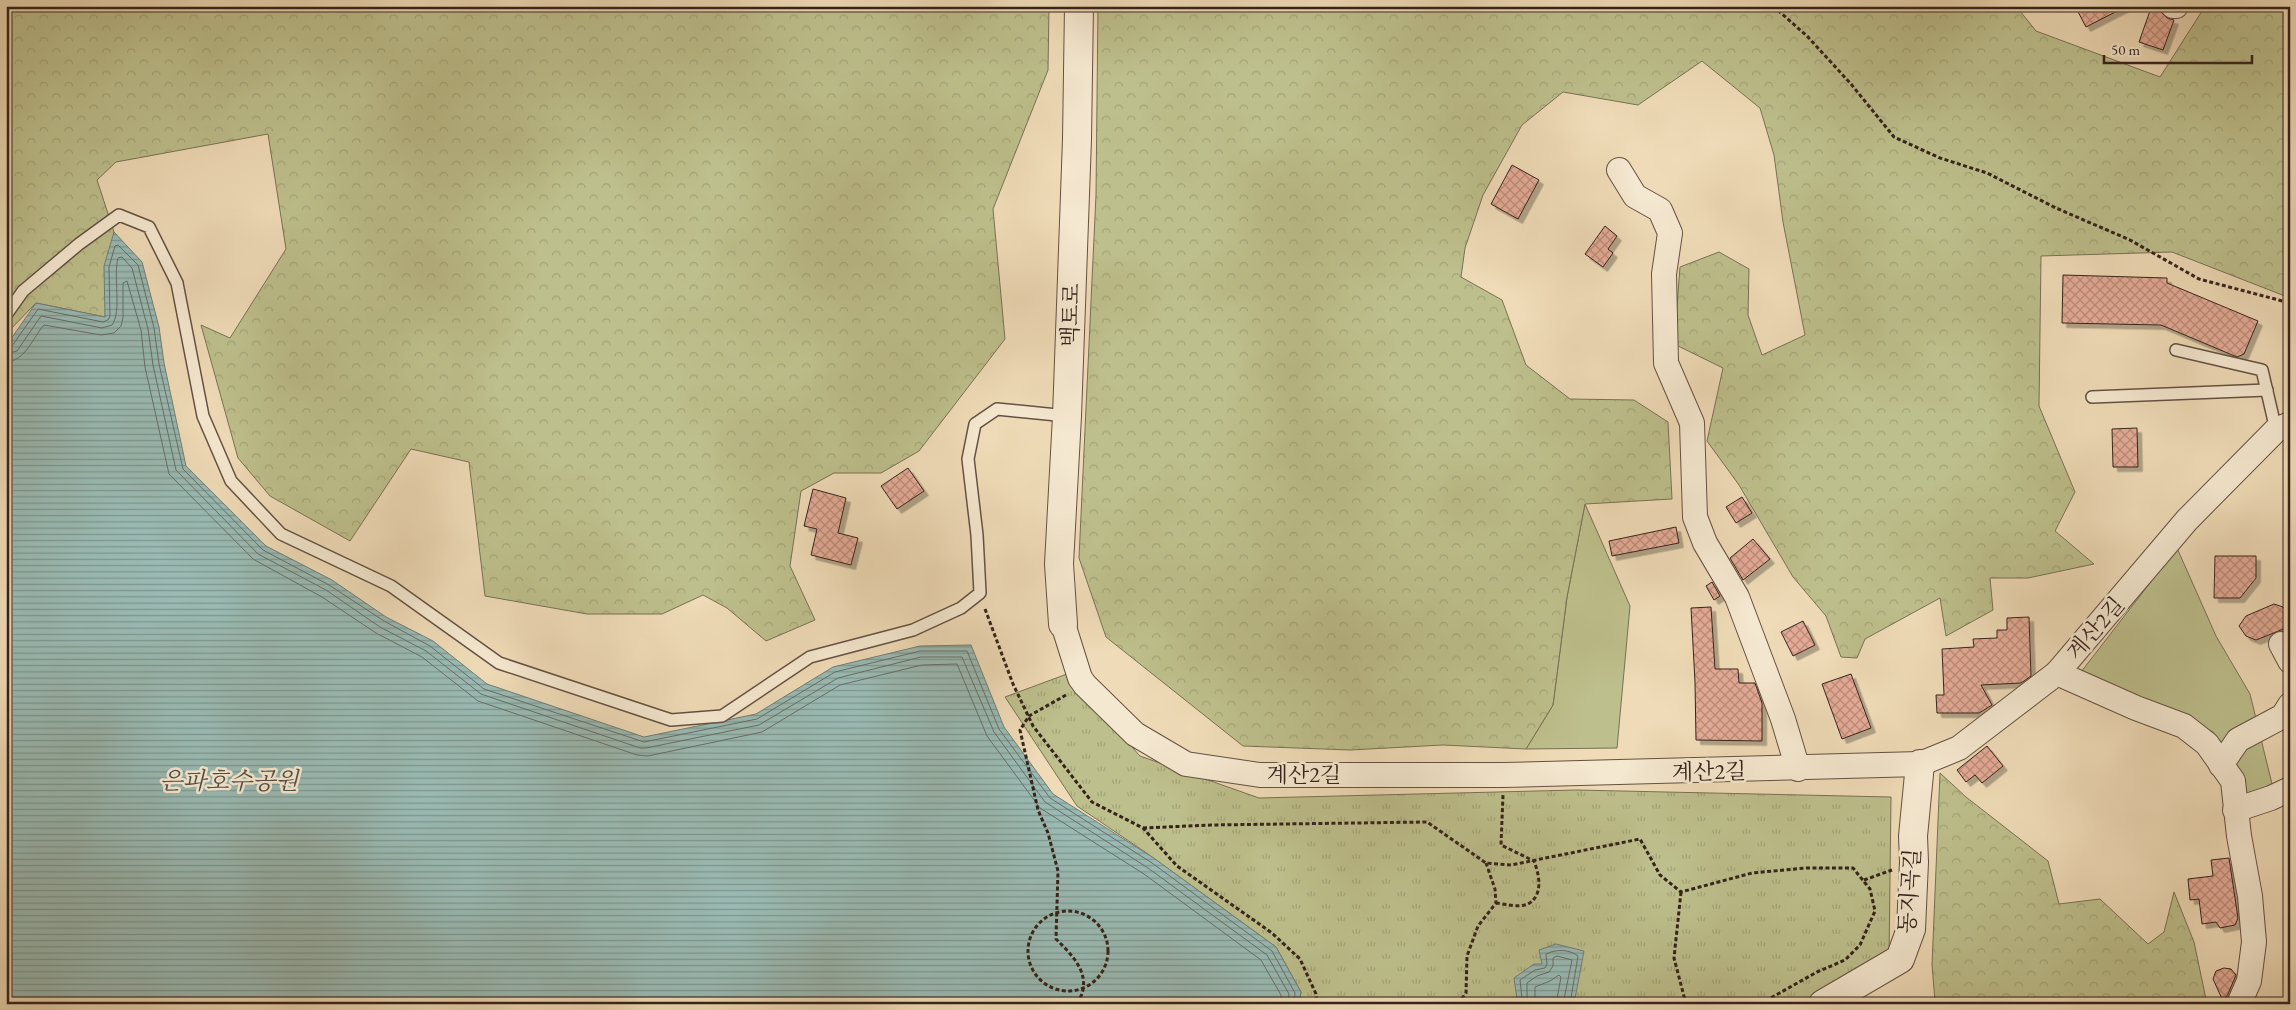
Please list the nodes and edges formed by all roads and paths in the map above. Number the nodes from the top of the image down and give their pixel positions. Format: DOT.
graph roads {
  1 [pos="1079,6"];
  2 [pos="1773,6"];
  3 [pos="1619,170"];
  4 [pos="2290,302"];
  5 [pos="6,316"];
  6 [pos="2176,350"];
  7 [pos="2267,390"];
  8 [pos="2092,397"];
  9 [pos="1067,416"];
  10 [pos="2283,427"];
  11 [pos="980,593"];
  12 [pos="1063,624"];
  13 [pos="2056,673"];
  14 [pos="1085,684"];
  15 [pos="2290,705"];
  16 [pos="1029,716"];
  17 [pos="1920,764"];
  18 [pos="2221,765"];
  19 [pos="1798,769"];
  20 [pos="1503,775"];
  21 [pos="2290,789"];
  22 [pos="2235,810"];
  23 [pos="1143,828"];
  24 [pos="1534,861"];
  25 [pos="1486,863"];
  26 [pos="1681,892"];
  27 [pos="1496,902"];
  28 [pos="1056,912"];
  29 [pos="1084,990"];
  30 [pos="1077,1004"];
  31 [pos="1317,1004"];
  32 [pos="1458,1004"];
  33 [pos="1686,1004"];
  34 [pos="1760,1004"];
  35 [pos="1823,1004"];
  36 [pos="2238,1004"];
  1 -- 9 [label="street, 백토로"];
  2 -- 4 [label="path"];
  3 -- 19 [label="street"];
  5 -- 11 [label="lane"];
  6 -- 7 [label="lane"];
  7 -- 8 [label="lane"];
  7 -- 10 [label="lane"];
  9 -- 11 [label="lane"];
  9 -- 12 [label="street, 백토로"];
  10 -- 13 [label="street, 계산2길"];
  11 -- 16 [label="path"];
  12 -- 14 [label="street, 계산2길"];
  13 -- 17 [label="street, 계산2길"];
  13 -- 18 [label="street"];
  14 -- 16 [label="path"];
  14 -- 20 [label="street, 계산2길"];
  15 -- 18 [label="street"];
  16 -- 23 [label="path"];
  16 -- 28 [label="path"];
  17 -- 19 [label="street, 계산2길"];
  17 -- 35 [label="street, 동지곡길"];
  18 -- 22 [label="street"];
  19 -- 20 [label="street, 계산2길"];
  20 -- 24 [label="path"];
  21 -- 22 [label="street"];
  22 -- 36 [label="street"];
  23 -- 25 [label="path"];
  23 -- 31 [label="path"];
  24 -- 25 [label="path"];
  24 -- 26 [label="path"];
  24 -- 27 [label="path"];
  25 -- 27 [label="path"];
  26 -- 33 [label="path"];
  26 -- 34 [label="path"];
  27 -- 32 [label="path"];
  28 -- 29 [label="path"];
  28 -- 29 [label="path"];
  28 -- 29 [label="path"];
  29 -- 30 [label="path"];
}
